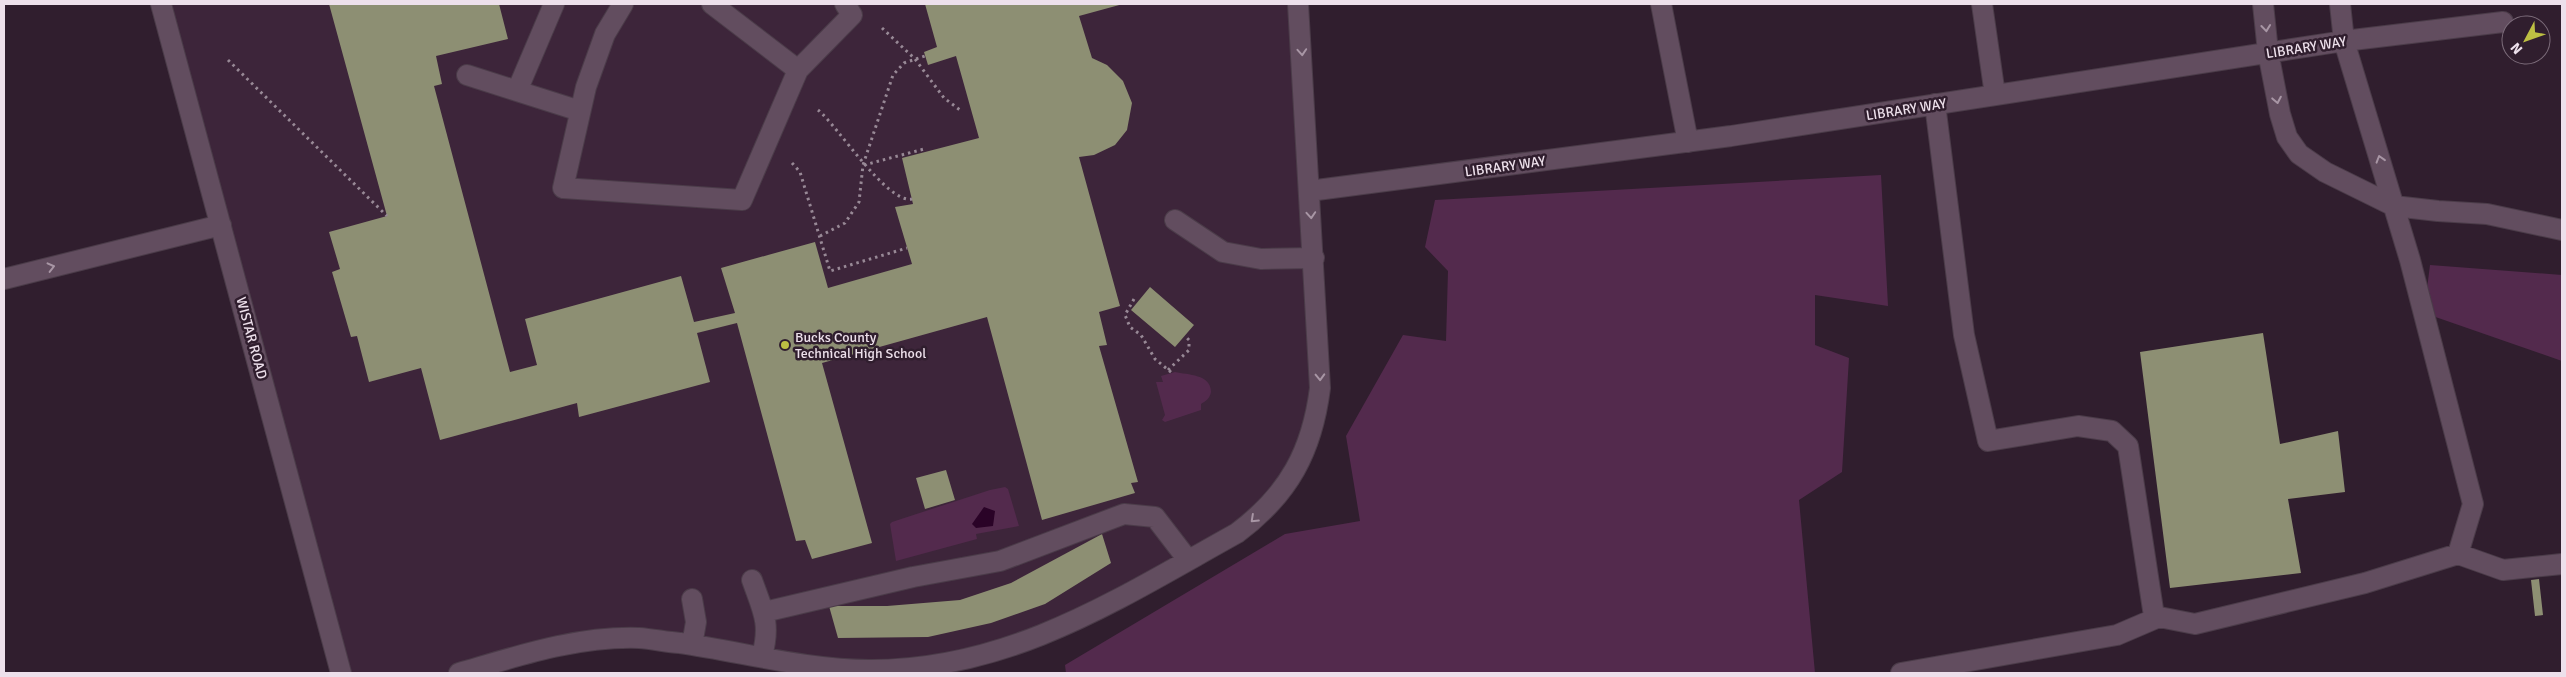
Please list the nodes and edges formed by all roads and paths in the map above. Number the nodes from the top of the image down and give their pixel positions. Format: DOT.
graph roads {
  1 [pos="161,4"];
  2 [pos="554,4"];
  3 [pos="623,4"];
  4 [pos="712,4"];
  5 [pos="845,4"];
  6 [pos="1298,4"];
  7 [pos="1661,4"];
  8 [pos="1982,4"];
  9 [pos="2263,4"];
  10 [pos="2340,4"];
  11 [pos="2501,22"];
  12 [pos="882,28"];
  13 [pos="2344,41"];
  14 [pos="2268,52"];
  15 [pos="926,56"];
  16 [pos="914,59"];
  17 [pos="228,60"];
  18 [pos="798,70"];
  19 [pos="467,75"];
  20 [pos="517,91"];
  21 [pos="1995,95"];
  22 [pos="1935,104"];
  23 [pos="818,110"];
  24 [pos="960,110"];
  25 [pos="580,112"];
  26 [pos="1688,142"];
  27 [pos="924,149"];
  28 [pos="792,162"];
  29 [pos="863,165"];
  30 [pos="1309,191"];
  31 [pos="912,199"];
  32 [pos="2394,206"];
  33 [pos="387,216"];
  34 [pos="1174,220"];
  35 [pos="221,224"];
  36 [pos="2562,230"];
  37 [pos="820,236"];
  38 [pos="907,248"];
  39 [pos="1314,258"];
  40 [pos="4,279"];
  41 [pos="1134,299"];
  42 [pos="1184,336"];
  43 [pos="1168,370"];
  44 [pos="1172,373"];
  45 [pos="2458,554"];
  46 [pos="1188,560"];
  47 [pos="2562,564"];
  48 [pos="752,580"];
  49 [pos="692,599"];
  50 [pos="764,612"];
  51 [pos="2159,617"];
  52 [pos="692,645"];
  53 [pos="762,656"];
  54 [pos="341,673"];
  55 [pos="459,673"];
  56 [pos="1901,673"];
  1 -- 35 [label="street, WISTAR ROAD"];
  2 -- 20 [label="street"];
  3 -- 25 [label="street"];
  4 -- 18 [label="street"];
  5 -- 18 [label="street"];
  6 -- 30 [label="street, one-way"];
  7 -- 26 [label="street"];
  8 -- 21 [label="street"];
  9 -- 14 [label="street, one-way"];
  10 -- 13 [label="street"];
  11 -- 13 [label="street, LIBRARY WAY"];
  12 -- 16 [label="path"];
  13 -- 14 [label="street, LIBRARY WAY"];
  32 -- 13 [label="street, one-way"];
  14 -- 21 [label="street, LIBRARY WAY"];
  14 -- 32 [label="street, one-way"];
  15 -- 16 [label="path"];
  16 -- 24 [label="path"];
  16 -- 29 [label="path"];
  17 -- 33 [label="path"];
  18 -- 25 [label="street"];
  19 -- 20 [label="street"];
  20 -- 25 [label="street"];
  21 -- 22 [label="street, LIBRARY WAY"];
  22 -- 26 [label="street, LIBRARY WAY"];
  22 -- 51 [label="street"];
  23 -- 29 [label="path"];
  26 -- 30 [label="street, LIBRARY WAY"];
  27 -- 29 [label="path"];
  28 -- 37 [label="path"];
  29 -- 31 [label="path"];
  29 -- 37 [label="path"];
  30 -- 39 [label="street, one-way"];
  32 -- 36 [label="street"];
  32 -- 45 [label="street"];
  34 -- 39 [label="street"];
  40 -- 35 [label="street, one-way"];
  35 -- 54 [label="street, WISTAR ROAD"];
  37 -- 38 [label="path"];
  39 -- 46 [label="street, one-way"];
  41 -- 43 [label="path"];
  42 -- 43 [label="path"];
  43 -- 44 [label="path"];
  45 -- 47 [label="street"];
  45 -- 51 [label="street"];
  46 -- 50 [label="street"];
  46 -- 53 [label="street"];
  48 -- 50 [label="street"];
  49 -- 52 [label="street"];
  50 -- 53 [label="street"];
  51 -- 56 [label="street"];
  52 -- 53 [label="street"];
  52 -- 55 [label="street"];
}
